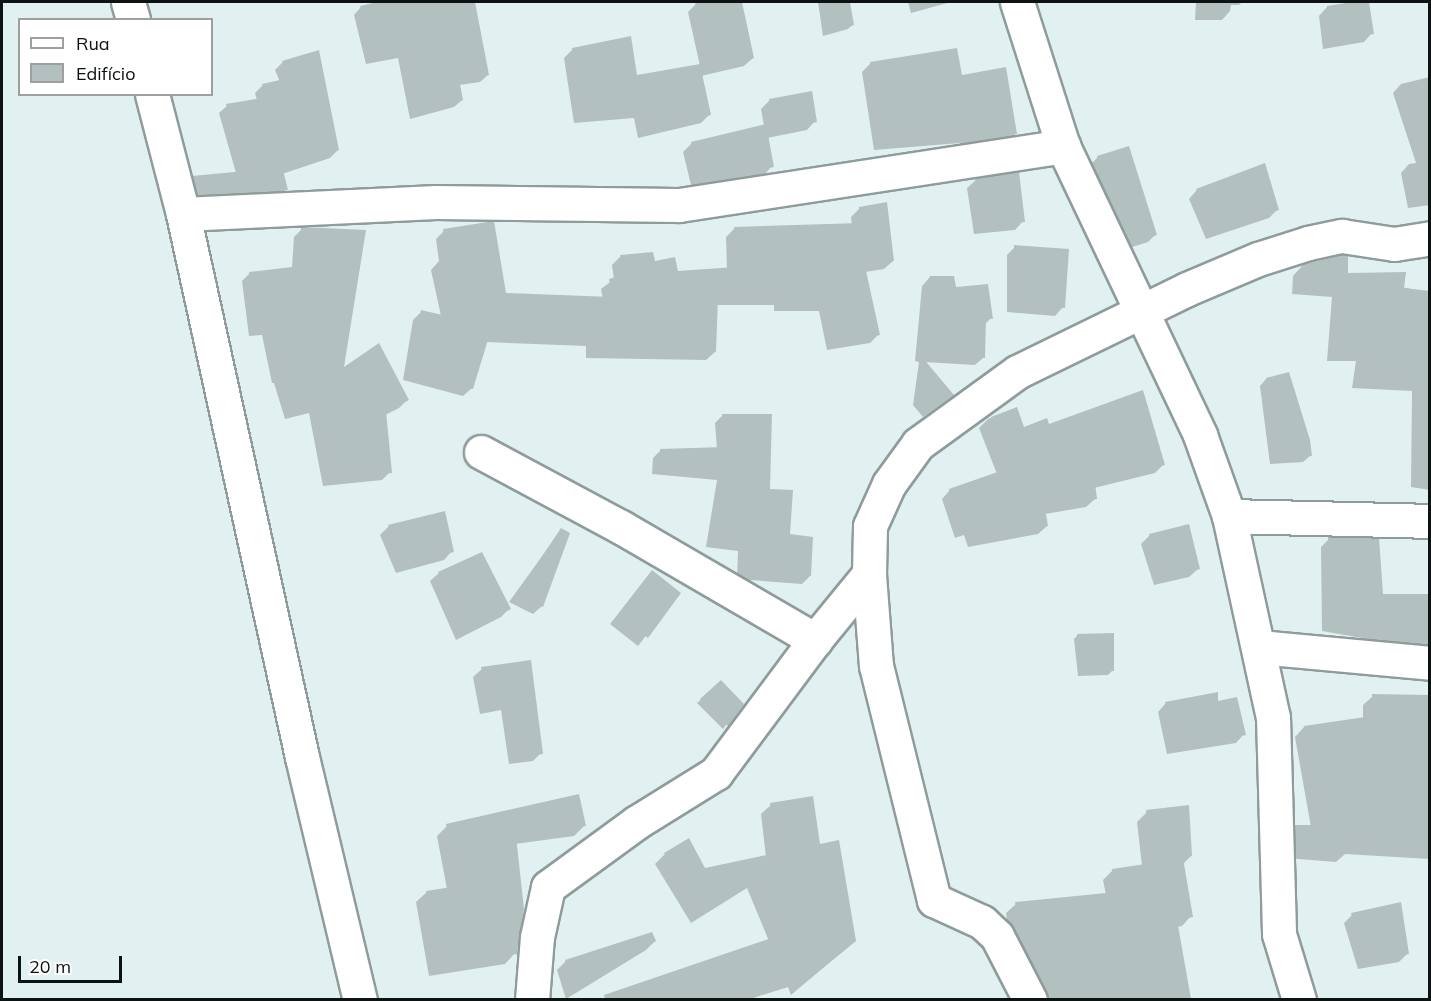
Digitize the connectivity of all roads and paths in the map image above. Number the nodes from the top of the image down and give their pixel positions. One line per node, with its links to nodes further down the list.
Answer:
1 (128, 2): 3 (street)
2 (1017, 2): 5 (street)
3 (132, 18)
4 (153, 96): 6 (street)
5 (1063, 146): 6 (street); 8 (street)
6 (183, 214): 16 (street)
7 (1430, 238): 8 (street)
8 (1140, 313): 10 (street); 12 (street)
9 (481, 452): 13 (street)
10 (1229, 516): 11 (street); 14 (street)
11 (1430, 520)
12 (868, 574): 13 (street); 18 (street)
13 (815, 640): 17 (street)
14 (1259, 647): 15 (street); 19 (street)
15 (1430, 663)
16 (360, 999)
17 (532, 999)
18 (1030, 999)
19 (1297, 999)

